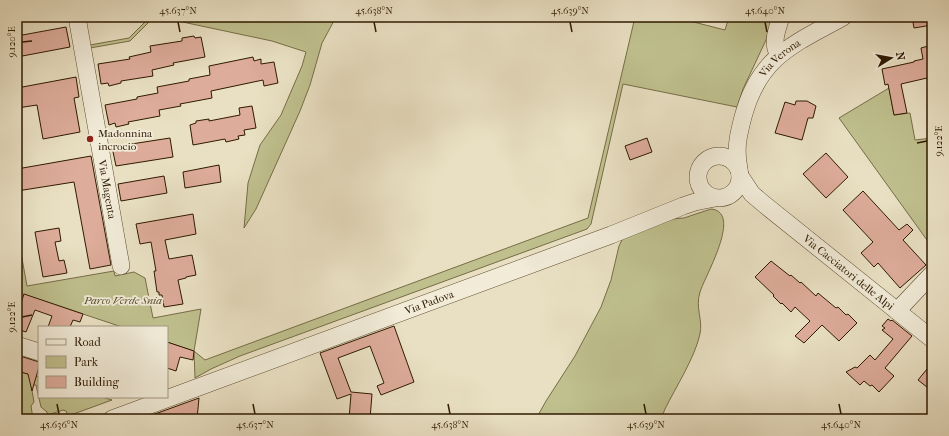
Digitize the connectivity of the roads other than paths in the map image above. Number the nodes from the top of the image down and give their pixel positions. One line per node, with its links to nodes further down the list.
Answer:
1 (77, 17): 12 (street, Via Magenta)
2 (781, 17): 4 (street)
3 (843, 17): 4 (street, Via Verona)
4 (779, 55): 5 (street, Via Verona)
5 (742, 121): 6 (street, Via Verona); 7 (street, Via Verona)
6 (713, 156): 7 (street, Via Cacciatori delle Alpi); 8 (street)
7 (740, 172): 9 (street); 10 (street, Via Cacciatori delle Alpi)
8 (698, 173): 9 (street); 11 (street, Via Padova)
9 (721, 197): 10 (street, Via Cacciatori delle Alpi); 11 (street, Via Padova)
10 (765, 205): 14 (street, Via Cacciatori delle Alpi)
11 (669, 211): 18 (street, Via Padova)
12 (121, 266)
13 (932, 274): 14 (street)
14 (897, 311): 15 (street, Via Cacciatori delle Alpi)
15 (932, 339)
16 (17, 345): 17 (street)
17 (38, 352)
18 (168, 396)
19 (163, 398): 20 (street, Via Padova)
20 (112, 419)

